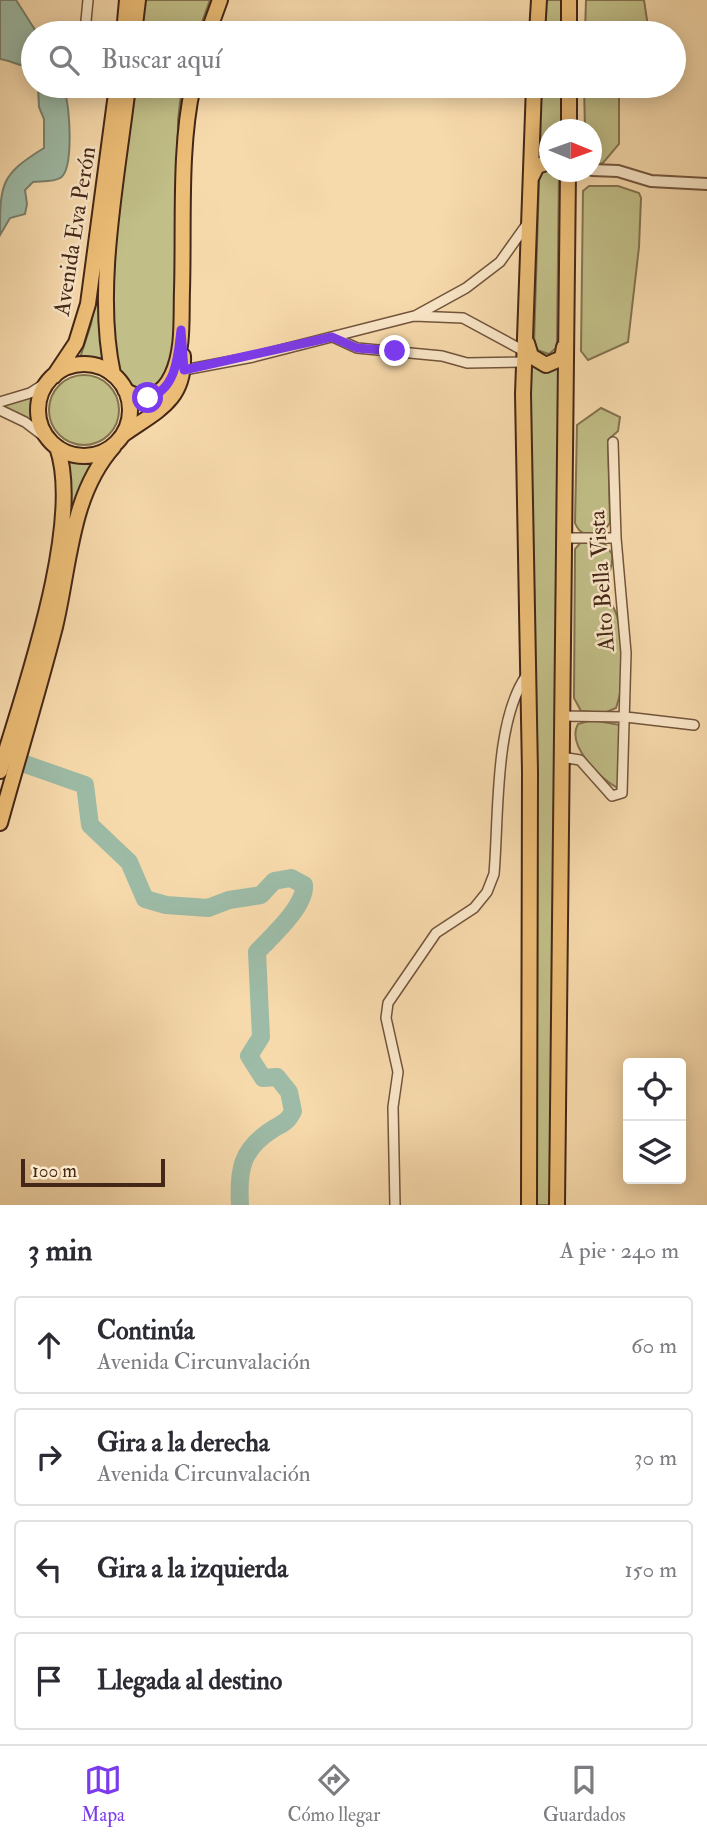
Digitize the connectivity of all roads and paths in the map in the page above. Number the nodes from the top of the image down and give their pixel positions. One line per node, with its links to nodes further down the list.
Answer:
1 (88, 0): 7 (street)
2 (127, 0): 8 (main road)
3 (138, 0): 9 (main road)
4 (220, 0): 10 (main road)
5 (537, 0): 11 (main road)
6 (570, 0): 12 (main road)
7 (86, 21)
8 (125, 21)
9 (135, 21)
10 (212, 21)
11 (536, 21)
12 (569, 21)
13 (115, 98): 33 (main road, Avenida Eva Perón)
14 (127, 98): 32 (main road, Avenida Eva Perón)
15 (191, 98): 27 (main road)
16 (533, 98): 21 (main road)
17 (569, 98): 18 (main road)
18 (569, 119)
19 (539, 165): 21 (main road)
20 (602, 170): 23 (street)
21 (529, 181): 24 (main road)
22 (568, 182): 28 (main road)
23 (707, 184)
24 (528, 224): 25 (street); 26 (main road)
25 (414, 316): 29 (street); 30 (street)
26 (525, 321): 28 (main road); 30 (main road)
27 (181, 330): 31 (main road); 34 (main road)
28 (567, 332): 40 (main road)
29 (332, 337): 30 (street); 31 (street)
30 (524, 356): 42 (main road)
31 (184, 370): 37 (main road)
32 (113, 374): 33 (main road); 34 (main road)
33 (51, 378): 35 (street); 39 (main road)
34 (125, 390): 37 (main road)
35 (0, 402)
36 (0, 410): 39 (street)
37 (118, 440): 39 (main road); 45 (main road)
38 (613, 442): 41 (street, Alto Bella Vista)
39 (53, 444): 45 (main road)
40 (565, 538): 41 (street); 43 (main road)
41 (616, 538): 44 (street, Alto Bella Vista)
42 (527, 675): 50 (street); 51 (main road)
43 (561, 716): 44 (street); 47 (main road)
44 (626, 717): 46 (street); 47 (street, Alto Bella Vista)
45 (21, 723): 48 (main road); 49 (main road)
46 (694, 725)
47 (561, 757): 52 (main road)
48 (0, 771)
49 (0, 823)
50 (395, 1205)
51 (529, 1205)
52 (557, 1205)

